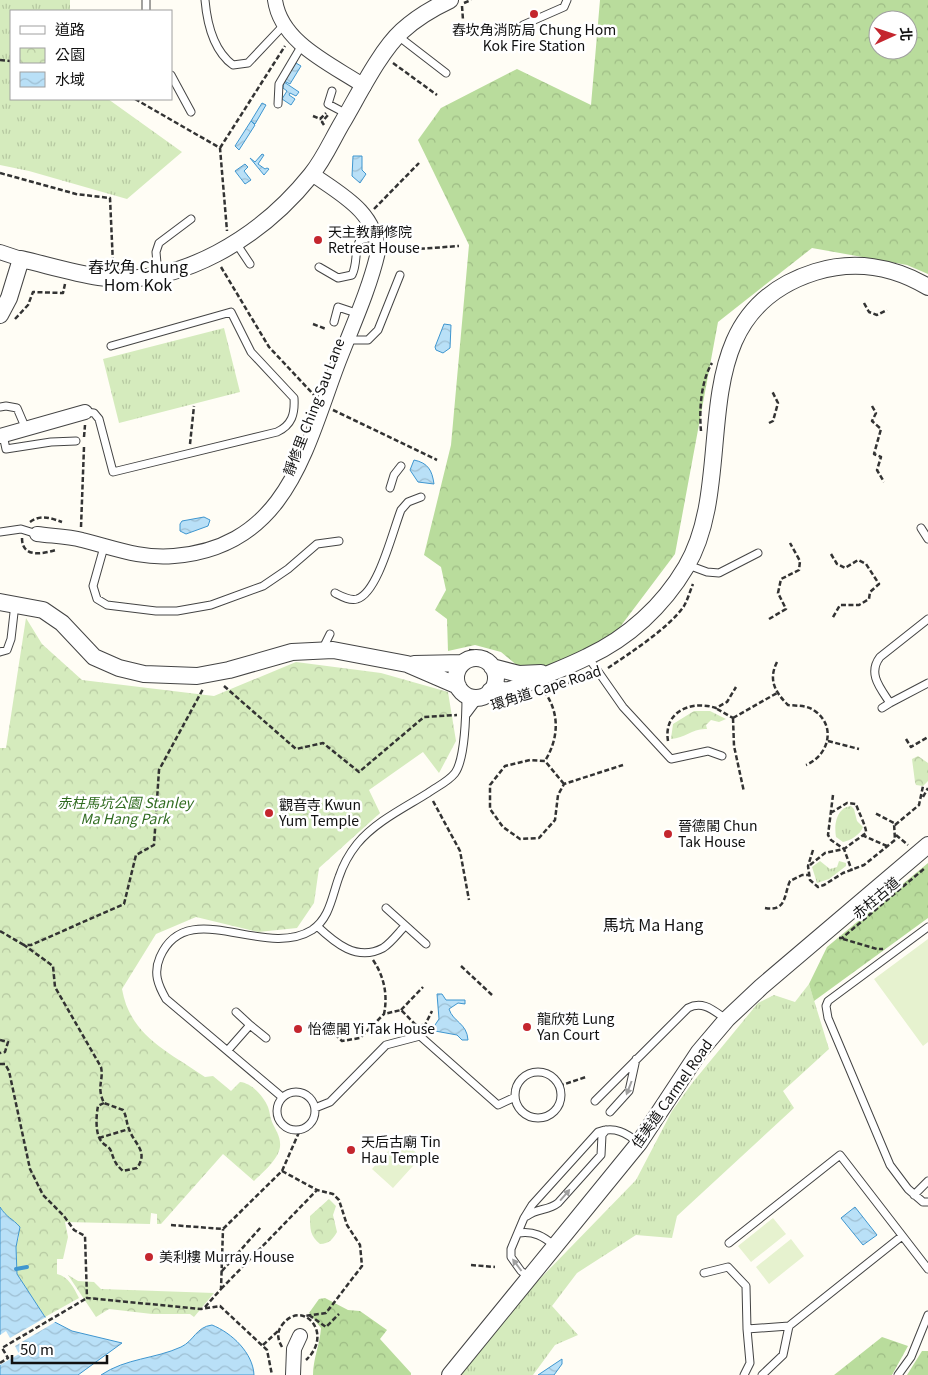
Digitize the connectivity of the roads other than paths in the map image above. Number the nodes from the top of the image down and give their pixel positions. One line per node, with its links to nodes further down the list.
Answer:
1 (205, 0): 6 (lane)
2 (275, 0): 6 (street)
3 (567, 0): 5 (lane)
4 (456, 2): 7 (street)
5 (523, 25)
6 (283, 26): 8 (street)
7 (398, 36): 9 (lane); 11 (street)
8 (295, 44): 11 (street); 13 (lane)
9 (446, 73)
10 (172, 78): 14 (lane)
11 (364, 86): 15 (street)
12 (332, 91): 15 (lane)
13 (278, 104)
14 (191, 112)
15 (347, 115): 16 (street)
16 (312, 174): 18 (street, 靜修里 Ching Sau Lane); 19 (street)
17 (192, 219): 25 (lane)
18 (376, 236): 23 (lane); 27 (street, 靜修里 Ching Sau Lane)
19 (232, 240): 22 (lane); 25 (street)
20 (0, 252): 21 (street)
21 (21, 259): 25 (street); 28 (street)
22 (250, 264)
23 (320, 267)
24 (400, 275): 30 (lane)
25 (158, 276)
26 (928, 287): 47 (street, 環角道 Cape Road)
27 (356, 313): 29 (lane); 30 (street, 靜修里 Ching Sau Lane)
28 (0, 315)
29 (334, 322)
30 (346, 340): 45 (street, 靜修里 Ching Sau Lane)
31 (111, 346): 33 (lane)
32 (0, 407): 34 (lane)
33 (85, 412): 34 (street)
34 (26, 429): 35 (street)
35 (2, 436): 36 (lane)
36 (76, 441)
37 (401, 466): 38 (lane)
38 (390, 488)
39 (421, 497): 48 (lane)
40 (921, 528): 43 (lane)
41 (0, 532): 42 (lane)
42 (31, 532): 45 (street, 靜修里 Ching Sau Lane)
43 (928, 539)
44 (339, 540): 45 (lane)
45 (104, 547)
46 (758, 553): 47 (lane)
47 (694, 567): 55 (street, 環角道 Cape Road)
48 (335, 593)
49 (8, 602): 52 (street, 環角道 Cape Road); 53 (lane)
50 (928, 619): 61 (lane)
51 (330, 634): 52 (lane)
52 (322, 650): 57 (street, 環角道 Cape Road)
53 (0, 652)
54 (464, 657): 56 (street, 環角道 Cape Road); 57 (street, 環角道 Cape Road); 60 (street)
55 (588, 657): 58 (street, 環角道 Cape Road); 64 (lane)
56 (493, 662): 58 (street, 環角道 Cape Road); 60 (street, 環角道 Cape Road)
57 (407, 664): 60 (street, 環角道 Cape Road)
58 (548, 672): 60 (street, 環角道 Cape Road)
59 (928, 683): 61 (lane)
60 (473, 693): 63 (lane); 63 (lane)
61 (890, 703): 62 (lane)
62 (882, 708)
63 (466, 714): 67 (lane)
64 (722, 756)
65 (920, 847): 72 (street, 佳美道 Carmel Road)
66 (386, 908): 68 (lane)
67 (317, 926): 68 (lane); 75 (lane)
68 (406, 926): 70 (lane)
69 (928, 927): 85 (lane)
70 (426, 944)
71 (236, 1012): 73 (lane)
72 (721, 1016): 76 (lane); 83 (street, 佳美道 Carmel Road)
73 (250, 1025): 74 (lane); 75 (lane)
74 (266, 1038)
75 (228, 1050): 77 (lane)
76 (636, 1058): 79 (lane); 81 (lane, one-way to 81)
77 (282, 1097): 80 (lane); 80 (lane)
78 (515, 1097): 78 (lane); 80 (lane)
79 (595, 1101)
80 (315, 1108)
81 (610, 1112)
82 (606, 1129): 83 (lane); 87 (lane); 87 (lane, one-way to 82)
83 (640, 1143): 91 (street, 佳美道 Carmel Road)
84 (928, 1181): 85 (lane)
85 (914, 1195): 86 (lane)
86 (928, 1202)
87 (524, 1218): 88 (lane)
88 (519, 1233): 91 (lane); 94 (lane, one-way to 88)
89 (902, 1236): 90 (lane); 92 (lane); 96 (lane)
90 (729, 1243)
91 (556, 1246): 94 (street, 佳美道 Carmel Road)
92 (928, 1269)
93 (704, 1273): 97 (lane)
94 (530, 1278): 100 (street, 佳美道 Carmel Road)
95 (928, 1314): 103 (lane)
96 (790, 1326): 97 (lane); 102 (lane)
97 (746, 1329): 101 (lane)
98 (300, 1336): 99 (street)
99 (293, 1375)
100 (450, 1375)
101 (744, 1375)
102 (762, 1375)
103 (898, 1375)

